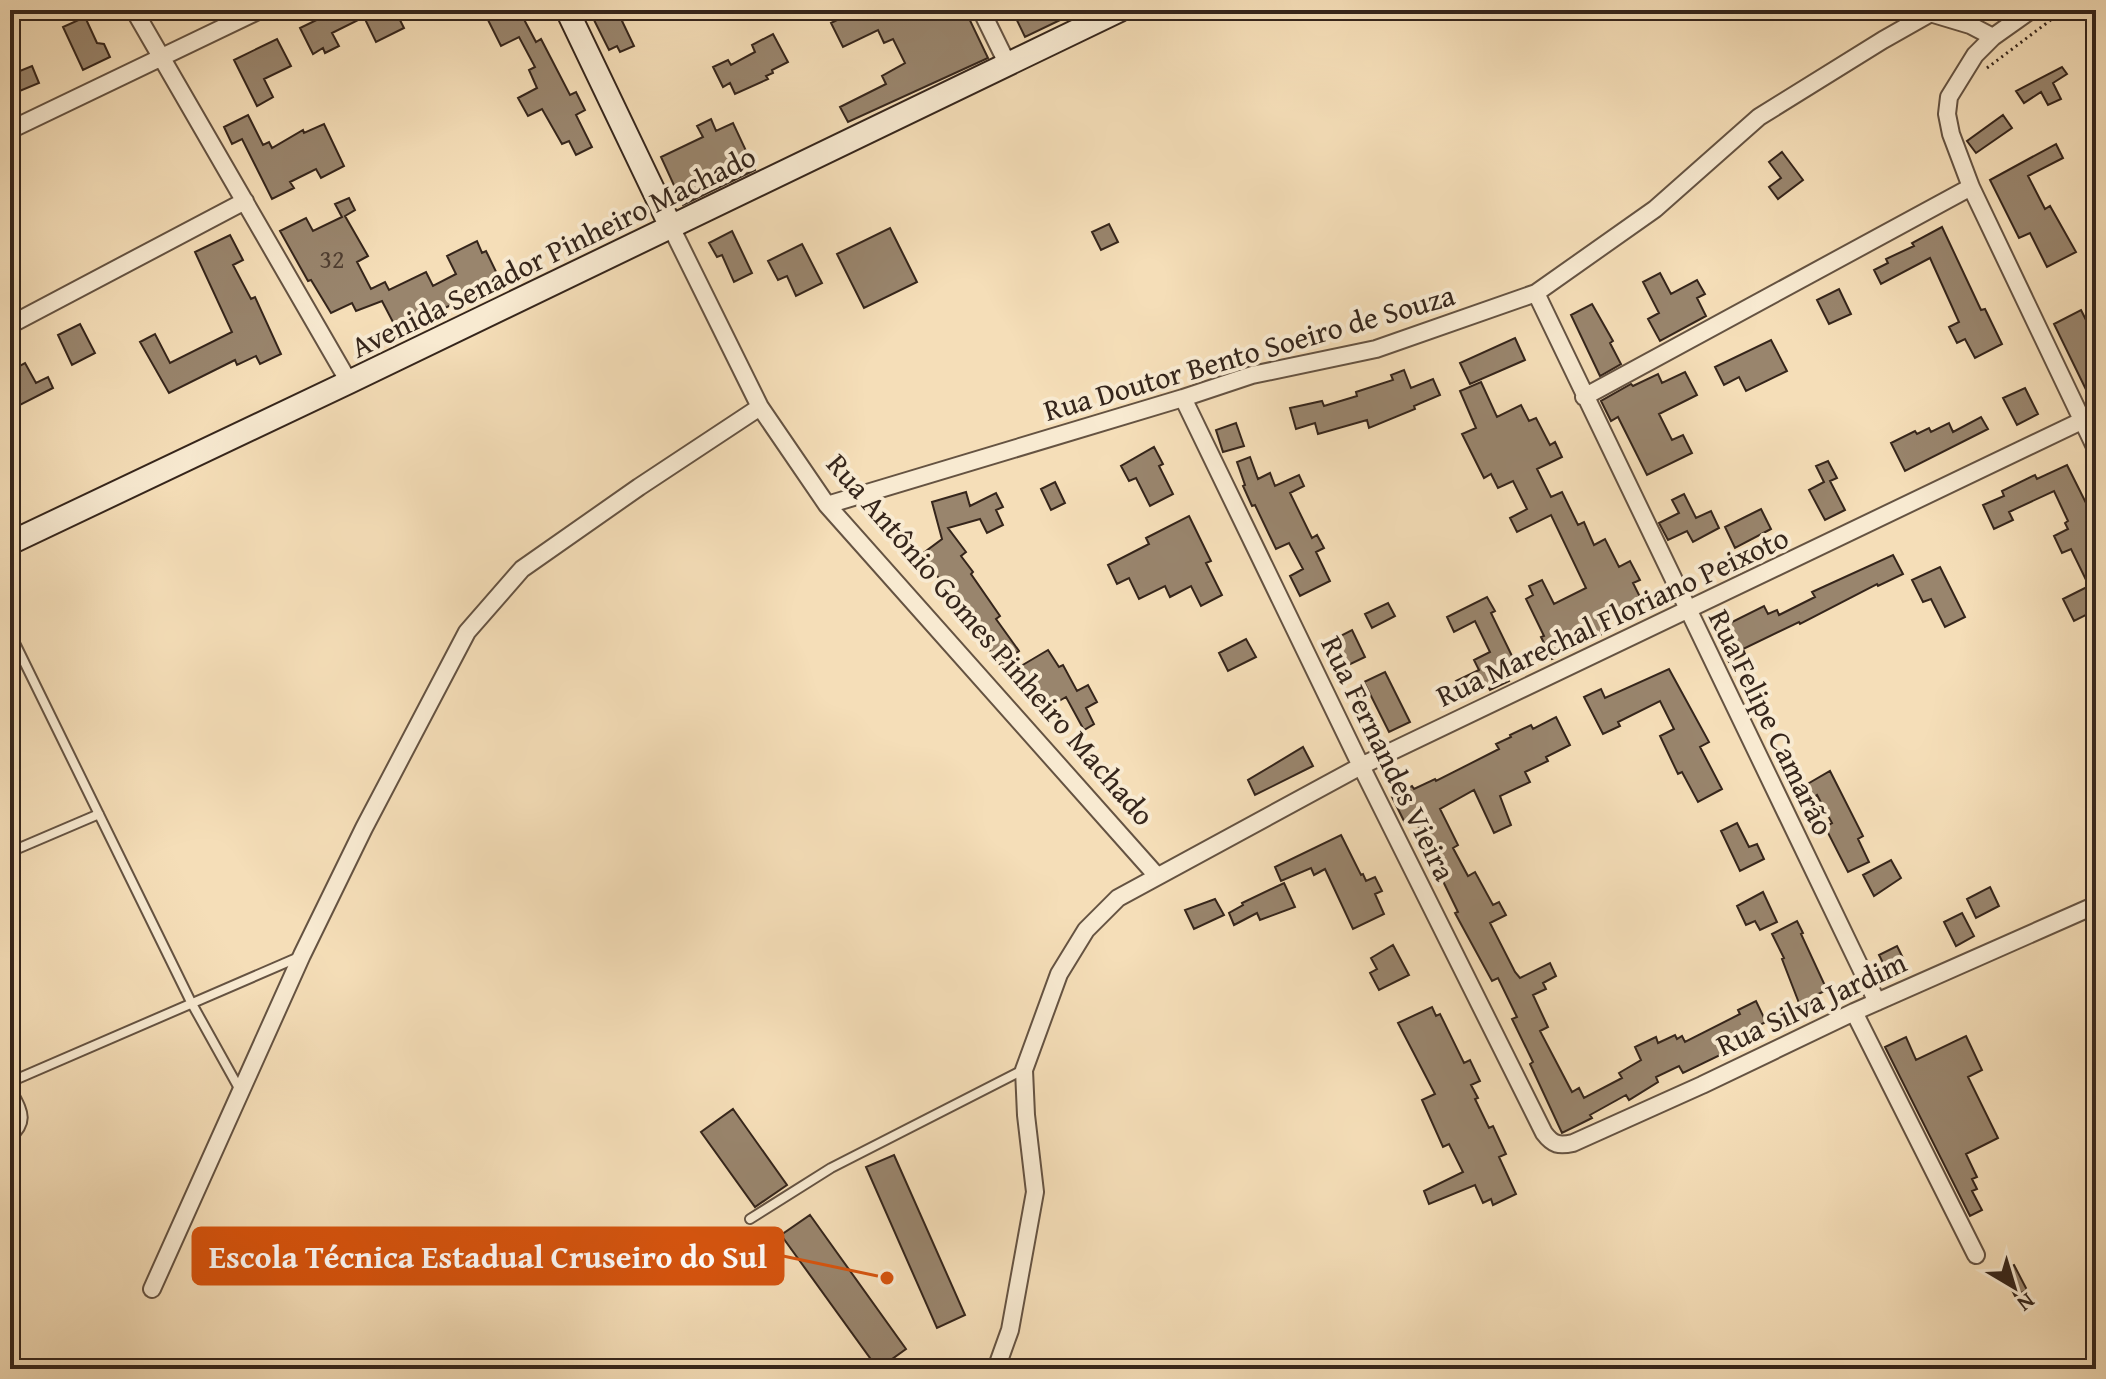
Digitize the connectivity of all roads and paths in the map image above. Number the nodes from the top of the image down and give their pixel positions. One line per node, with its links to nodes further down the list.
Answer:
1 (134, 10): 10 (street)
2 (260, 10): 10 (street)
3 (567, 10): 16 (main road, Rua Antônio Gomes Pinheiro Machado)
4 (981, 10): 11 (street)
5 (1120, 10): 11 (main road, Avenida Senador Pinheiro Machado)
6 (2031, 10): 9 (street)
7 (2064, 10): 12 (path)
8 (1933, 12): 9 (street); 17 (street, Rua Doutor Bento Soeiro de Souza)
9 (1993, 37): 14 (street)
10 (162, 58): 13 (street); 15 (street)
11 (1008, 65): 16 (main road, Avenida Senador Pinheiro Machado)
12 (1976, 77)
13 (10, 130)
14 (1971, 187): 20 (street); 23 (street)
15 (245, 201): 18 (street); 19 (street)
16 (671, 227): 19 (main road, Avenida Senador Pinheiro Machado); 22 (street, Rua Antônio Gomes Pinheiro Machado)
17 (1536, 293): 20 (street, Rua Felipe Camarão); 21 (street, Rua Doutor Bento Soeiro de Souza)
18 (10, 325)
19 (349, 382): 26 (main road, Avenida Senador Pinheiro Machado)
20 (1584, 397): 27 (street, Rua Felipe Camarão)
21 (1183, 398): 25 (street, Rua Doutor Bento Soeiro de Souza); 29 (street, Rua Fernandes Vieira)
22 (760, 407): 25 (street, Rua Antônio Gomes Pinheiro Machado); 34 (street)
23 (2089, 418): 24 (street); 27 (street, Rua Marechal Floriano Peixoto)
24 (2096, 449)
25 (827, 505): 32 (street, Rua Antônio Gomes Pinheiro Machado)
26 (10, 543)
27 (1687, 612): 29 (street, Rua Marechal Floriano Peixoto); 36 (street, Rua Felipe Camarão)
28 (10, 633): 30 (lane)
29 (1361, 766): 32 (street, Rua Marechal Floriano Peixoto); 42 (street, Rua Fernandes Vieira)
30 (99, 814): 31 (lane); 35 (lane)
31 (10, 852)
32 (1157, 876): 38 (street, Rua Marechal Floriano Peixoto)
33 (2096, 905): 36 (street, Rua Silva Jardim)
34 (302, 955): 35 (lane); 40 (street)
35 (191, 1002): 39 (lane); 40 (lane)
36 (1877, 1002): 37 (street, Rua Silva Jardim)
37 (1854, 1012): 42 (street, Rua Silva Jardim); 44 (street)
38 (1024, 1070): 43 (lane); 46 (street)
39 (10, 1084): 41 (lane)
40 (242, 1093): 45 (street)
41 (10, 1139)
42 (1550, 1141)
43 (750, 1219)
44 (1976, 1255)
45 (152, 1289)
46 (996, 1369)

